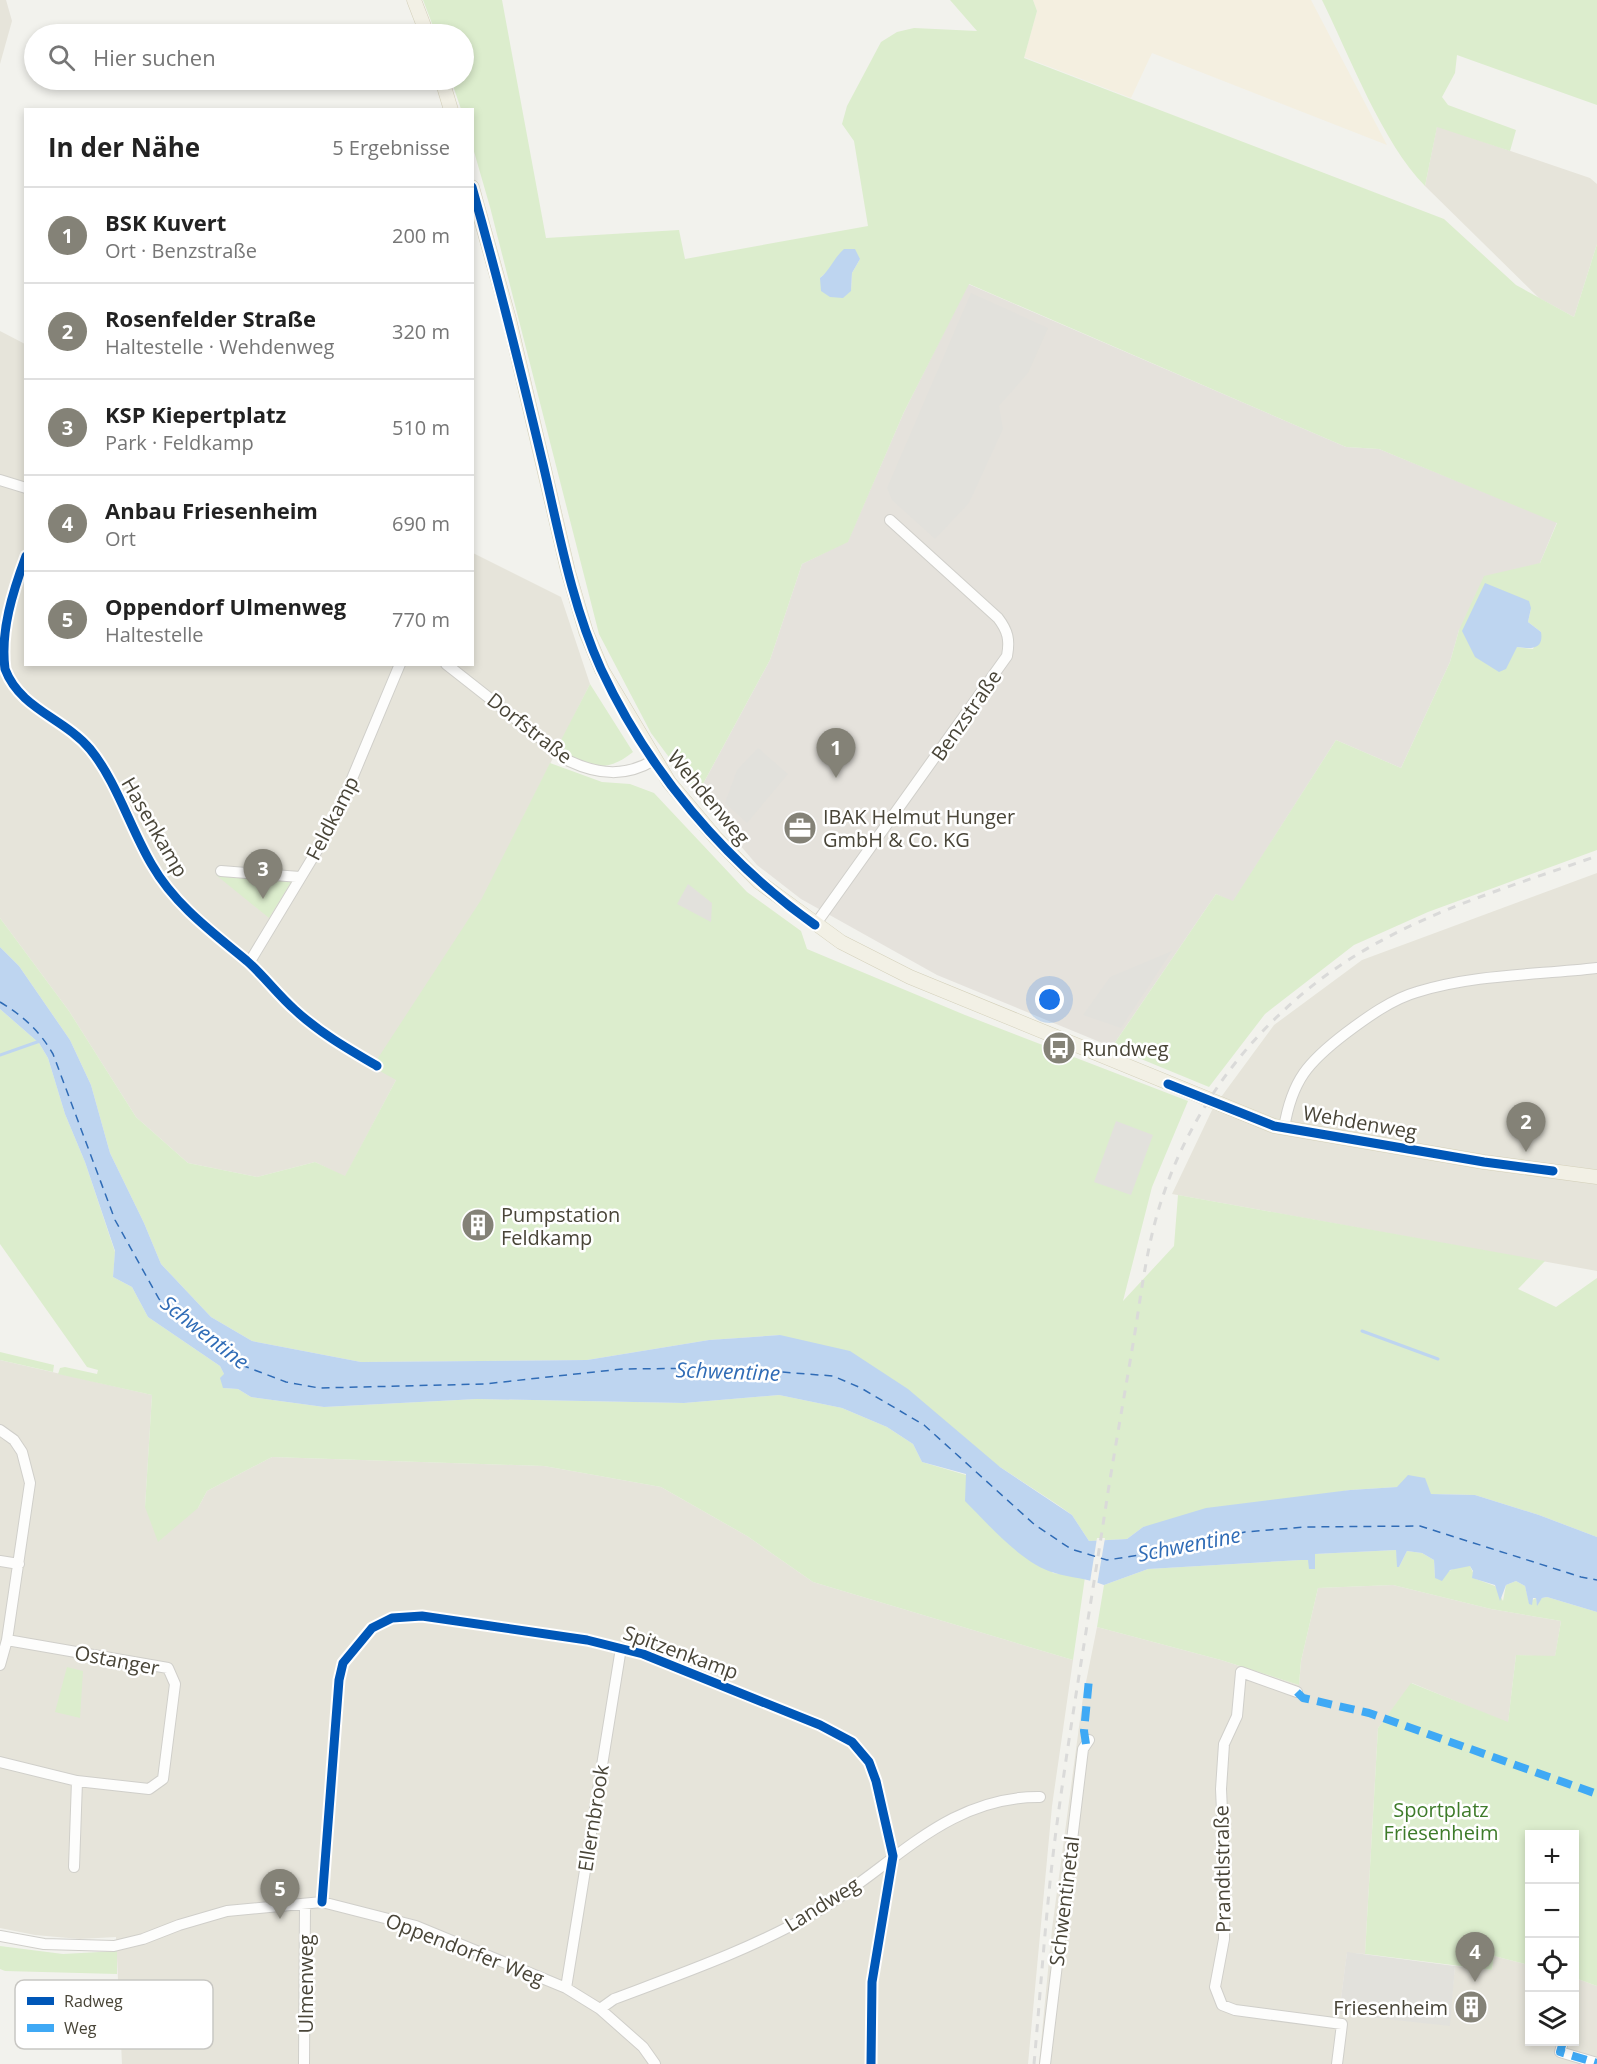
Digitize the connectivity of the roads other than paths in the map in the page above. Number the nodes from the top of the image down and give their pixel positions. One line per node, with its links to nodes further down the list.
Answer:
1 (414, 0): 2 (main road)
2 (423, 24)
3 (445, 90): 4 (main road)
4 (450, 108)
5 (474, 194): 12 (main road, Wehdenweg)
6 (0, 480): 7 (street)
7 (24, 487)
8 (890, 520): 15 (street, Benzstraße)
9 (24, 561): 16 (street, Hasenkamp)
10 (399, 666): 14 (street, Feldkamp)
11 (449, 666): 12 (street, Dorfstraße)
12 (654, 760): 15 (main road, Wehdenweg)
13 (221, 871): 14 (street)
14 (300, 877): 16 (street, Feldkamp)
15 (815, 925): 19 (main road, Wehdenweg)
16 (249, 963): 18 (street, Hasenkamp)
17 (1597, 968): 19 (street)
18 (377, 1066)
19 (1284, 1128): 20 (main road, Wehdenweg)
20 (1597, 1177)
21 (0, 1430): 23 (street)
22 (0, 1561): 23 (street)
23 (19, 1564): 24 (street)
24 (7, 1640): 26 (street); 30 (street, Ostanger)
25 (621, 1648): 32 (street, Spitzenkamp); 34 (street, Spitzenkamp); 37 (street, Ellernbrook)
26 (0, 1665)
27 (1297, 1692): 45 (street, Prandtlstraße)
28 (1089, 1740): 44 (street, Schwentinetal)
29 (0, 1762): 30 (street, Ostanger)
30 (76, 1781): 33 (street)
31 (1040, 1797): 32 (street, Landweg)
32 (893, 1856): 38 (street, Landweg); 43 (street, Spitzenkamp)
33 (74, 1867)
34 (322, 1902): 35 (street, Oppendorfer Weg); 37 (street, Oppendorfer Weg)
35 (305, 1904): 36 (street, Oppendorfer Weg); 41 (street, Ulmenweg)
36 (0, 1936)
37 (566, 1988): 38 (street, Oppendorfer Weg)
38 (600, 2009): 42 (street, Oppendorfer Weg)
39 (1562, 2046): 40 (street)
40 (1597, 2063)
41 (304, 2064)
42 (655, 2064)
43 (871, 2064)
44 (1045, 2064)
45 (1337, 2064)

